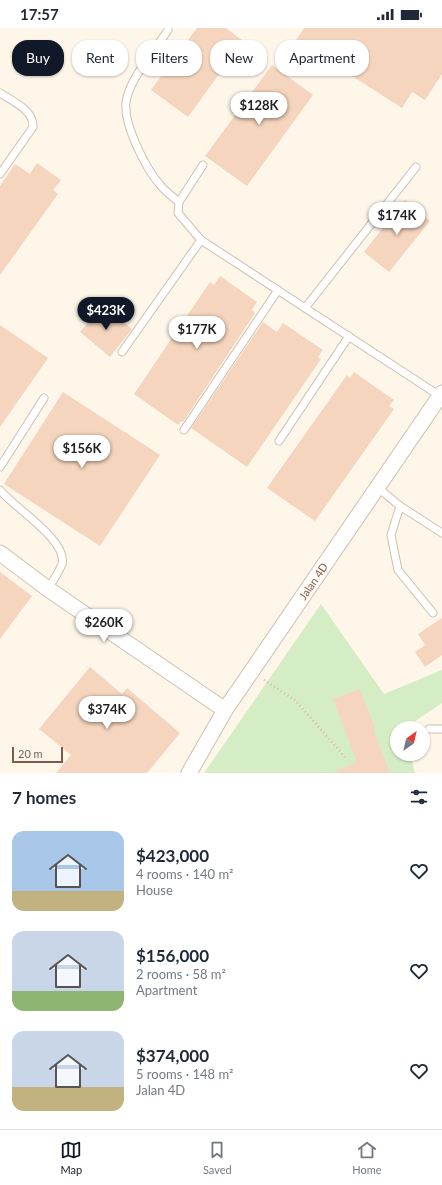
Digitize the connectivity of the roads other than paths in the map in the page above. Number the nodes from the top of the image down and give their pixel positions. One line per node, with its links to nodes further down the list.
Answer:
1 (168, 30): 6 (lane)
2 (0, 93): 5 (lane)
3 (203, 165): 6 (lane)
4 (416, 166): 9 (lane)
5 (0, 174)
6 (179, 202): 7 (lane)
7 (201, 240): 8 (lane); 11 (lane)
8 (278, 290): 9 (lane); 14 (lane)
9 (305, 308): 10 (lane)
10 (349, 336): 12 (lane); 15 (lane)
11 (122, 352)
12 (441, 394): 17 (street, Jalan 4D)
13 (44, 398): 16 (lane)
14 (184, 430)
15 (279, 441)
16 (0, 467)
17 (377, 487): 19 (lane); 24 (street, Jalan 4D)
18 (0, 490): 22 (lane)
19 (400, 506): 20 (lane); 23 (lane)
20 (442, 533)
21 (1, 555): 22 (street)
22 (48, 589): 24 (street)
23 (433, 613)
24 (224, 710): 27 (street, Jalan 4D)
25 (430, 729): 26 (lane)
26 (442, 729)
27 (189, 773)

